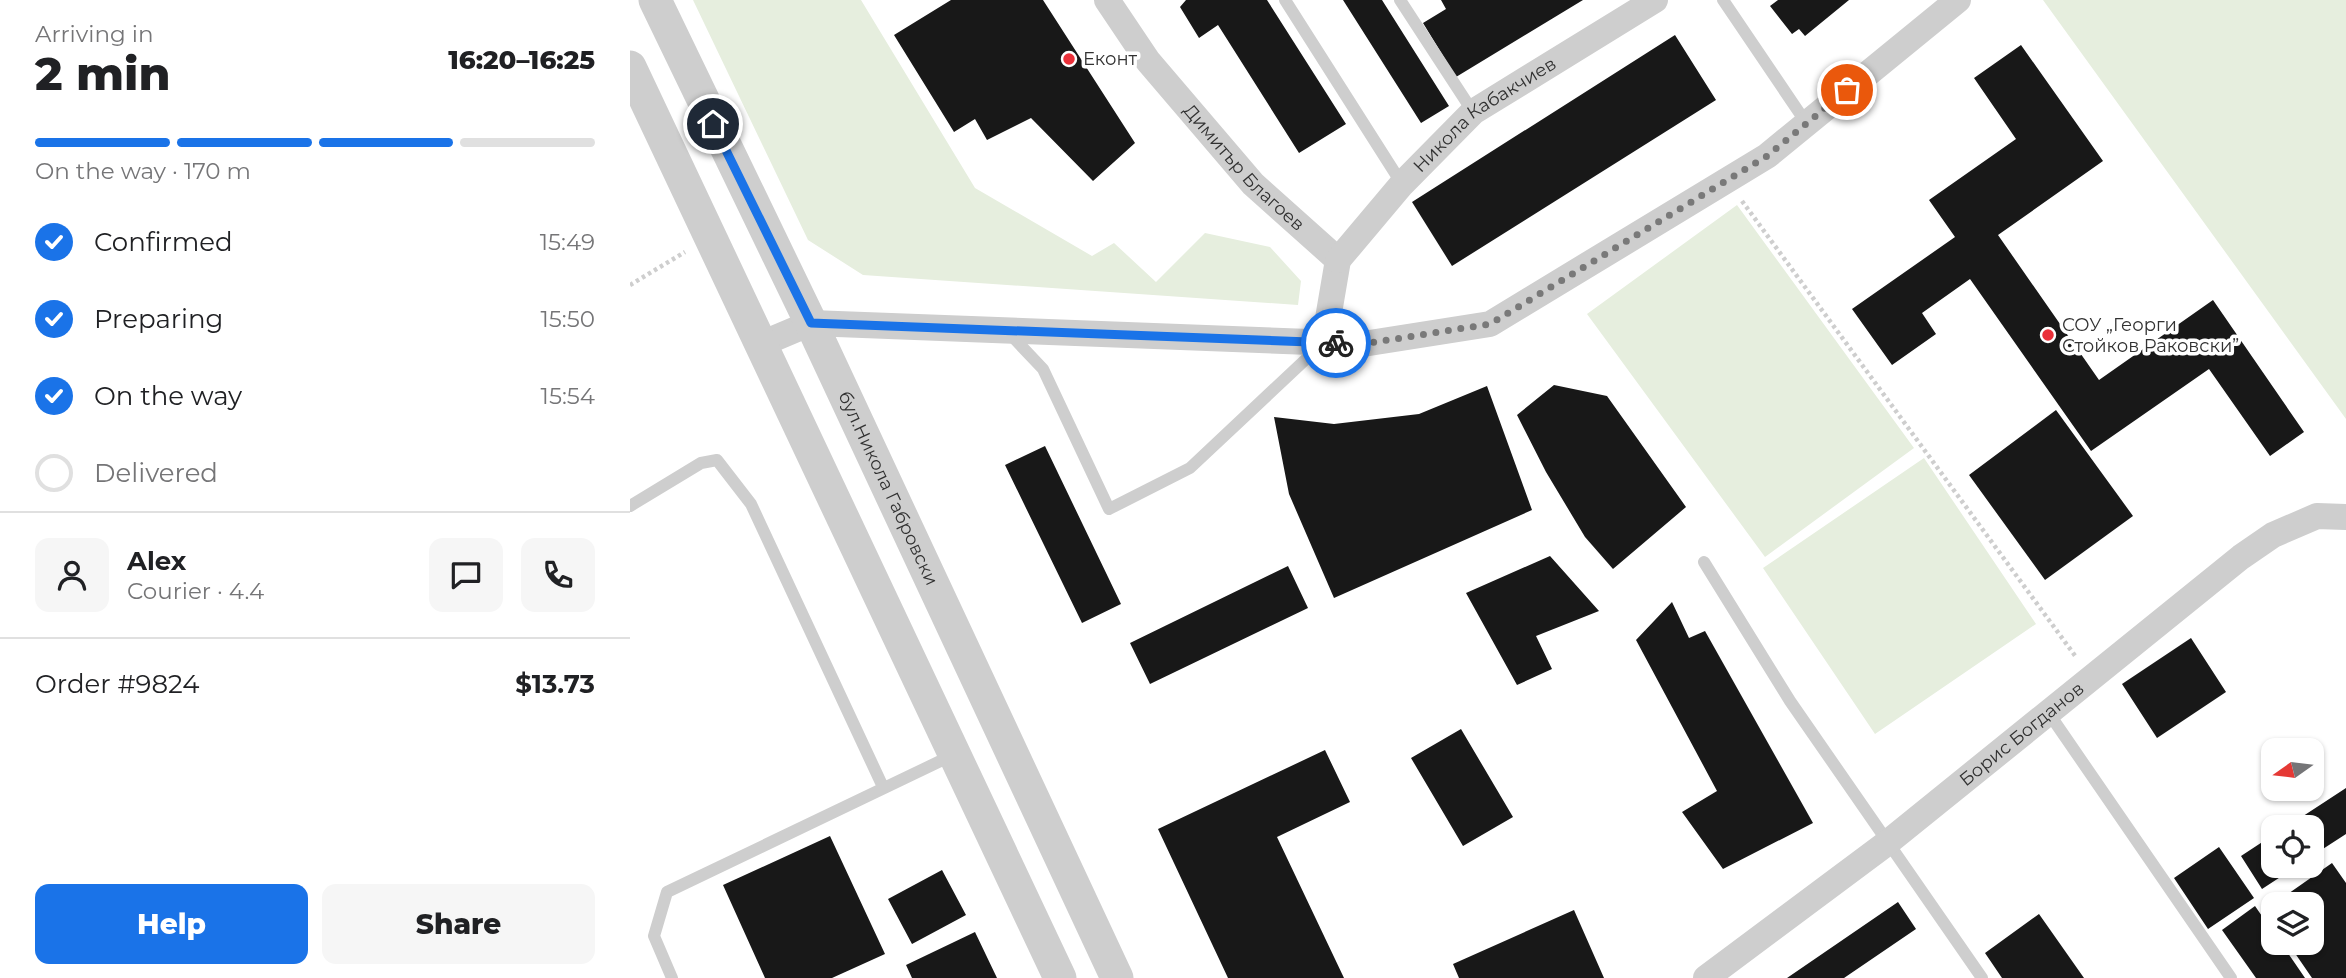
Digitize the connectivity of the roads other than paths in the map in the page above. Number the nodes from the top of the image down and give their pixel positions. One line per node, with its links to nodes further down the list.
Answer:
1 (654, 0): 13 (street, бул.Никола Габровски)
2 (1107, 0): 12 (street, Димитър Благоев)
3 (1285, 0): 11 (lane)
4 (1400, 0): 9 (lane)
5 (1655, 0): 9 (street, Никола Кабакчиев)
6 (1723, 0): 10 (lane)
7 (1958, 0): 10 (street)
8 (630, 67): 16 (street)
9 (1473, 112): 11 (street, Никола Кабакчиев)
10 (1807, 124): 15 (street)
11 (1402, 184): 12 (street, Никола Кабакчиев)
12 (1338, 260): 15 (street)
13 (811, 323): 14 (street); 16 (street); 26 (street, бул.Никола Габровски)
14 (1007, 331): 15 (street); 15 (lane)
15 (1324, 342)
16 (759, 345): 21 (street)
17 (630, 506): 22 (lane)
18 (2346, 517): 20 (street, Борис Богданов)
19 (1704, 562): 23 (lane)
20 (2048, 712): 23 (street, Борис Богданов); 29 (lane)
21 (954, 754): 22 (lane); 25 (street)
22 (883, 787): 24 (lane)
23 (1887, 843): 27 (street, Борис Богданов); 28 (lane)
24 (672, 978)
25 (1060, 978)
26 (1117, 978)
27 (1706, 978)
28 (1982, 978)
29 (2231, 978)

